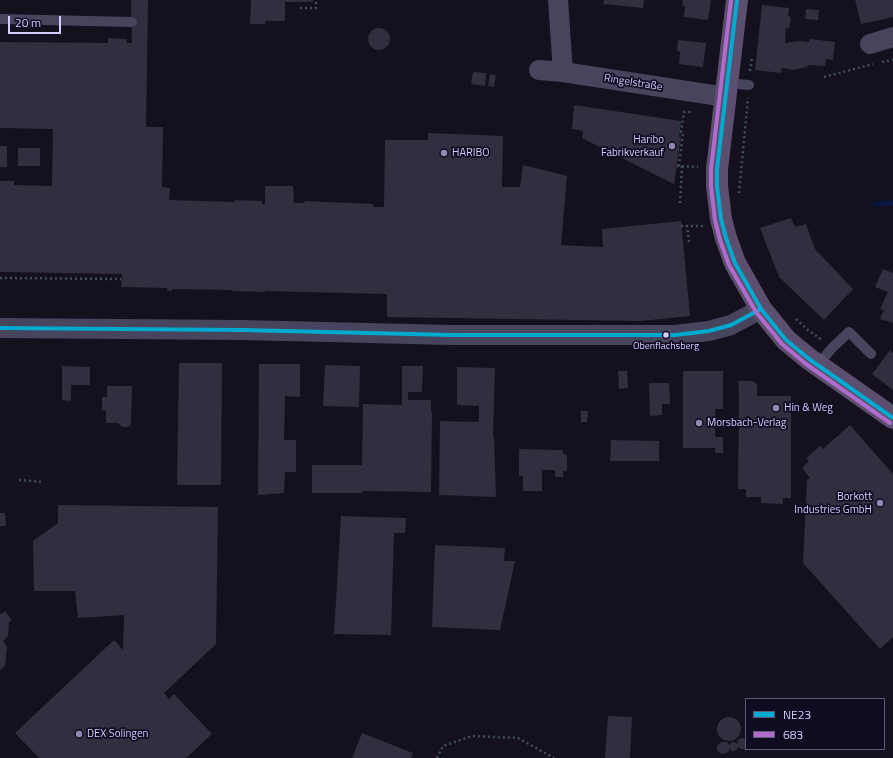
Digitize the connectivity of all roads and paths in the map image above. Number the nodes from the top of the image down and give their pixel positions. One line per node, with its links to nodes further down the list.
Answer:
1 (316, 0): 4 (path)
2 (558, 0): 11 (street)
3 (737, 0): 14 (main road)
4 (300, 8)
5 (0, 19): 6 (lane)
6 (132, 22)
7 (893, 37): 8 (street)
8 (870, 44)
9 (893, 60): 12 (path)
10 (539, 70): 11 (street, Ringelstraße)
11 (563, 72): 14 (street, Ringelstraße)
12 (824, 77)
13 (749, 85): 14 (lane); 18 (path)
14 (726, 90): 26 (main road)
15 (684, 112): 16 (path)
16 (679, 166): 17 (path); 19 (path)
17 (687, 167)
18 (739, 195)
19 (680, 203)
20 (681, 226): 21 (path)
21 (687, 226): 22 (path); 23 (path)
22 (708, 226)
23 (689, 242)
24 (0, 278): 25 (path)
25 (121, 280)
26 (761, 309): 28 (street); 31 (main road)
27 (792, 314): 29 (path)
28 (0, 328)
29 (832, 348): 30 (lane); 31 (lane)
30 (871, 354)
31 (818, 365): 32 (main road)
32 (893, 418)
33 (19, 480): 34 (path)
34 (43, 482)
35 (437, 758): 36 (path)
36 (554, 758)

